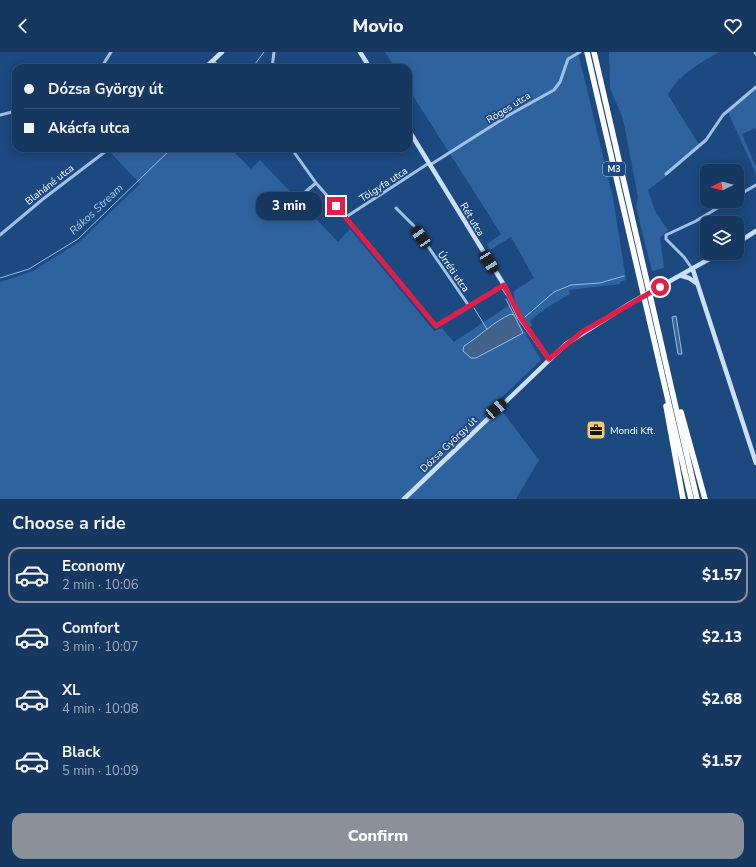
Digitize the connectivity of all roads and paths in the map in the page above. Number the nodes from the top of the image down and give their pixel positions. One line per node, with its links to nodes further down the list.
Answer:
1 (111, 52): 9 (street)
2 (222, 52): 8 (street)
3 (274, 52): 12 (street)
4 (360, 52): 13 (street)
5 (580, 52): 20 (street, Röges utca)
6 (587, 52): 40 (highway, M3)
7 (594, 52): 41 (highway, M3)
8 (213, 60): 10 (street); 11 (street)
9 (104, 64)
10 (209, 64)
11 (216, 64)
12 (272, 64)
13 (368, 64)
14 (756, 86): 21 (street)
15 (12, 111): 16 (street)
16 (0, 115)
17 (412, 135): 20 (street, Rét utca)
18 (105, 152): 30 (street, Blaháné utca)
19 (294, 152): 22 (street)
20 (430, 164): 28 (street, Tölgyfa utca); 37 (street, Rét utca)
21 (666, 174)
22 (316, 183): 25 (street); 28 (street)
23 (756, 185): 24 (street)
24 (744, 192)
25 (299, 197)
26 (396, 208): 38 (street, Úrréti utca)
27 (717, 208): 34 (street)
28 (346, 217): 38 (street)
29 (756, 231): 31 (street)
30 (0, 235)
31 (744, 239)
32 (708, 260): 33 (street, Dózsa György út)
33 (700, 265): 34 (street, Dózsa György út); 36 (street)
34 (693, 270): 35 (street, Dózsa György út); 36 (street)
35 (682, 276): 36 (street); 39 (street, Dózsa György út)
36 (696, 283): 42 (street)
37 (504, 285): 38 (street); 39 (street, Rét utca)
38 (469, 306)
39 (549, 359): 43 (street, Dózsa György út)
40 (660, 368): 44 (highway); 45 (highway, M3)
41 (668, 374): 46 (highway, M3); 47 (highway)
42 (756, 463)
43 (404, 499)
44 (683, 499)
45 (691, 499)
46 (697, 499)
47 (705, 499)

